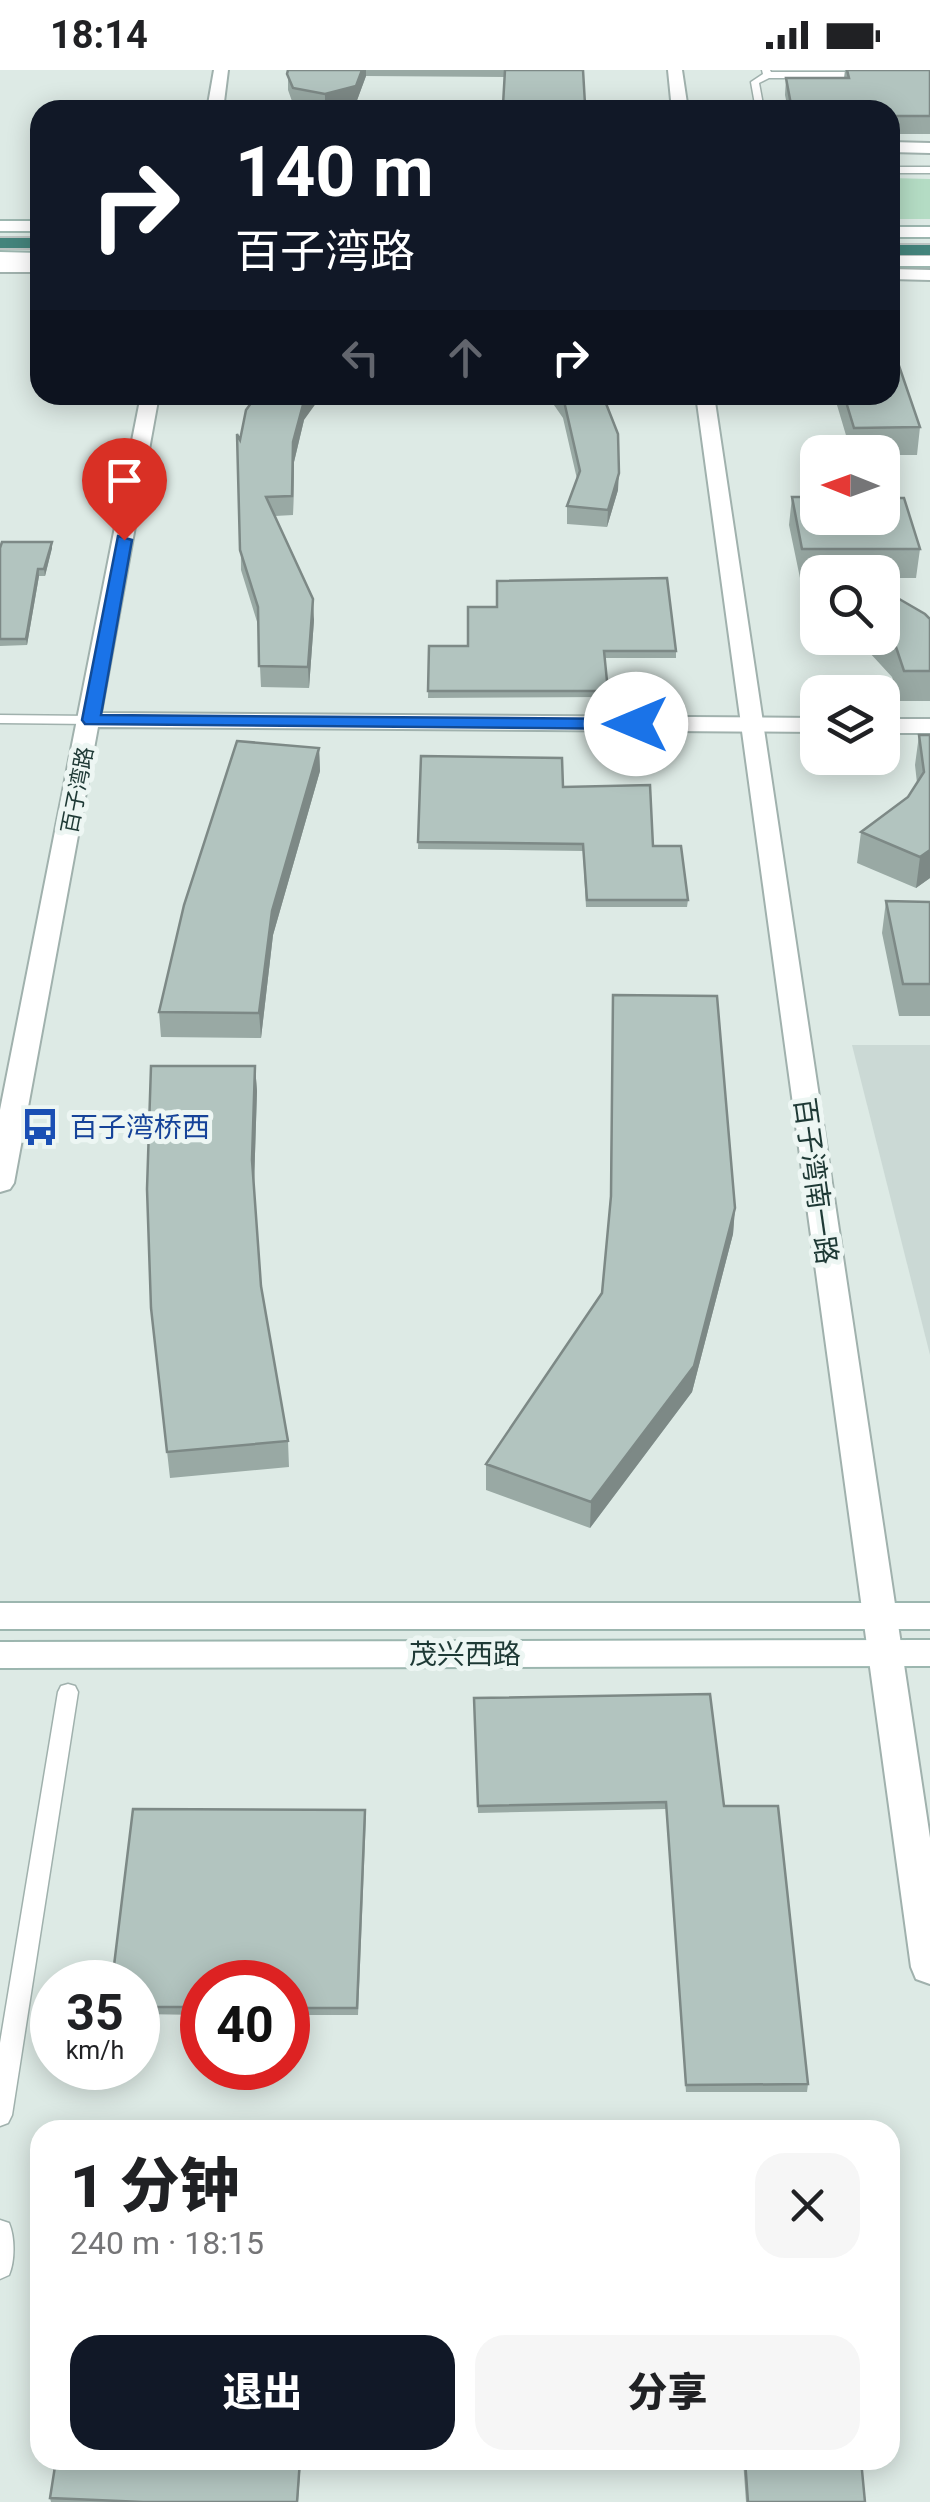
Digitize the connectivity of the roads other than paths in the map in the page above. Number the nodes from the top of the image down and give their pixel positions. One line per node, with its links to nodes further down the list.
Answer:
1 (222, 70): 5 (street)
2 (675, 70): 6 (street)
3 (766, 72): 4 (lane); 7 (lane)
4 (876, 75)
5 (217, 100)
6 (679, 100)
7 (758, 100)
8 (900, 148): 9 (street)
9 (930, 148)
10 (900, 170): 11 (lane)
11 (930, 170)
12 (0, 226): 13 (street)
13 (30, 226)
14 (900, 232): 15 (street)
15 (930, 232)
16 (0, 242): 17 (highway)
17 (30, 242)
18 (900, 247): 19 (highway)
19 (930, 248)
20 (0, 262): 21 (street)
21 (30, 262)
22 (900, 268): 23 (street)
23 (930, 268)
24 (148, 405): 27 (street, 百子湾路)
25 (706, 405): 28 (street, 百子湾南一路)
26 (0, 719): 27 (lane)
27 (91, 720): 28 (street); 32 (street, 百子湾路)
28 (752, 725): 29 (street); 34 (street, 百子湾南一路)
29 (800, 725)
30 (900, 726): 31 (street)
31 (930, 726)
32 (0, 1184)
33 (0, 1616): 34 (street, 茂兴西路)
34 (878, 1616): 35 (street, 茂兴西路); 36 (street, 百子湾南一路)
35 (930, 1616)
36 (883, 1652): 37 (street, 茂兴西路); 38 (street, 茂兴西路); 40 (street, 百子湾南一路)
37 (930, 1653)
38 (0, 1655)
39 (68, 1692): 41 (lane)
40 (930, 1967)
41 (0, 2115)
42 (0, 2230): 43 (lane)
43 (0, 2267)

